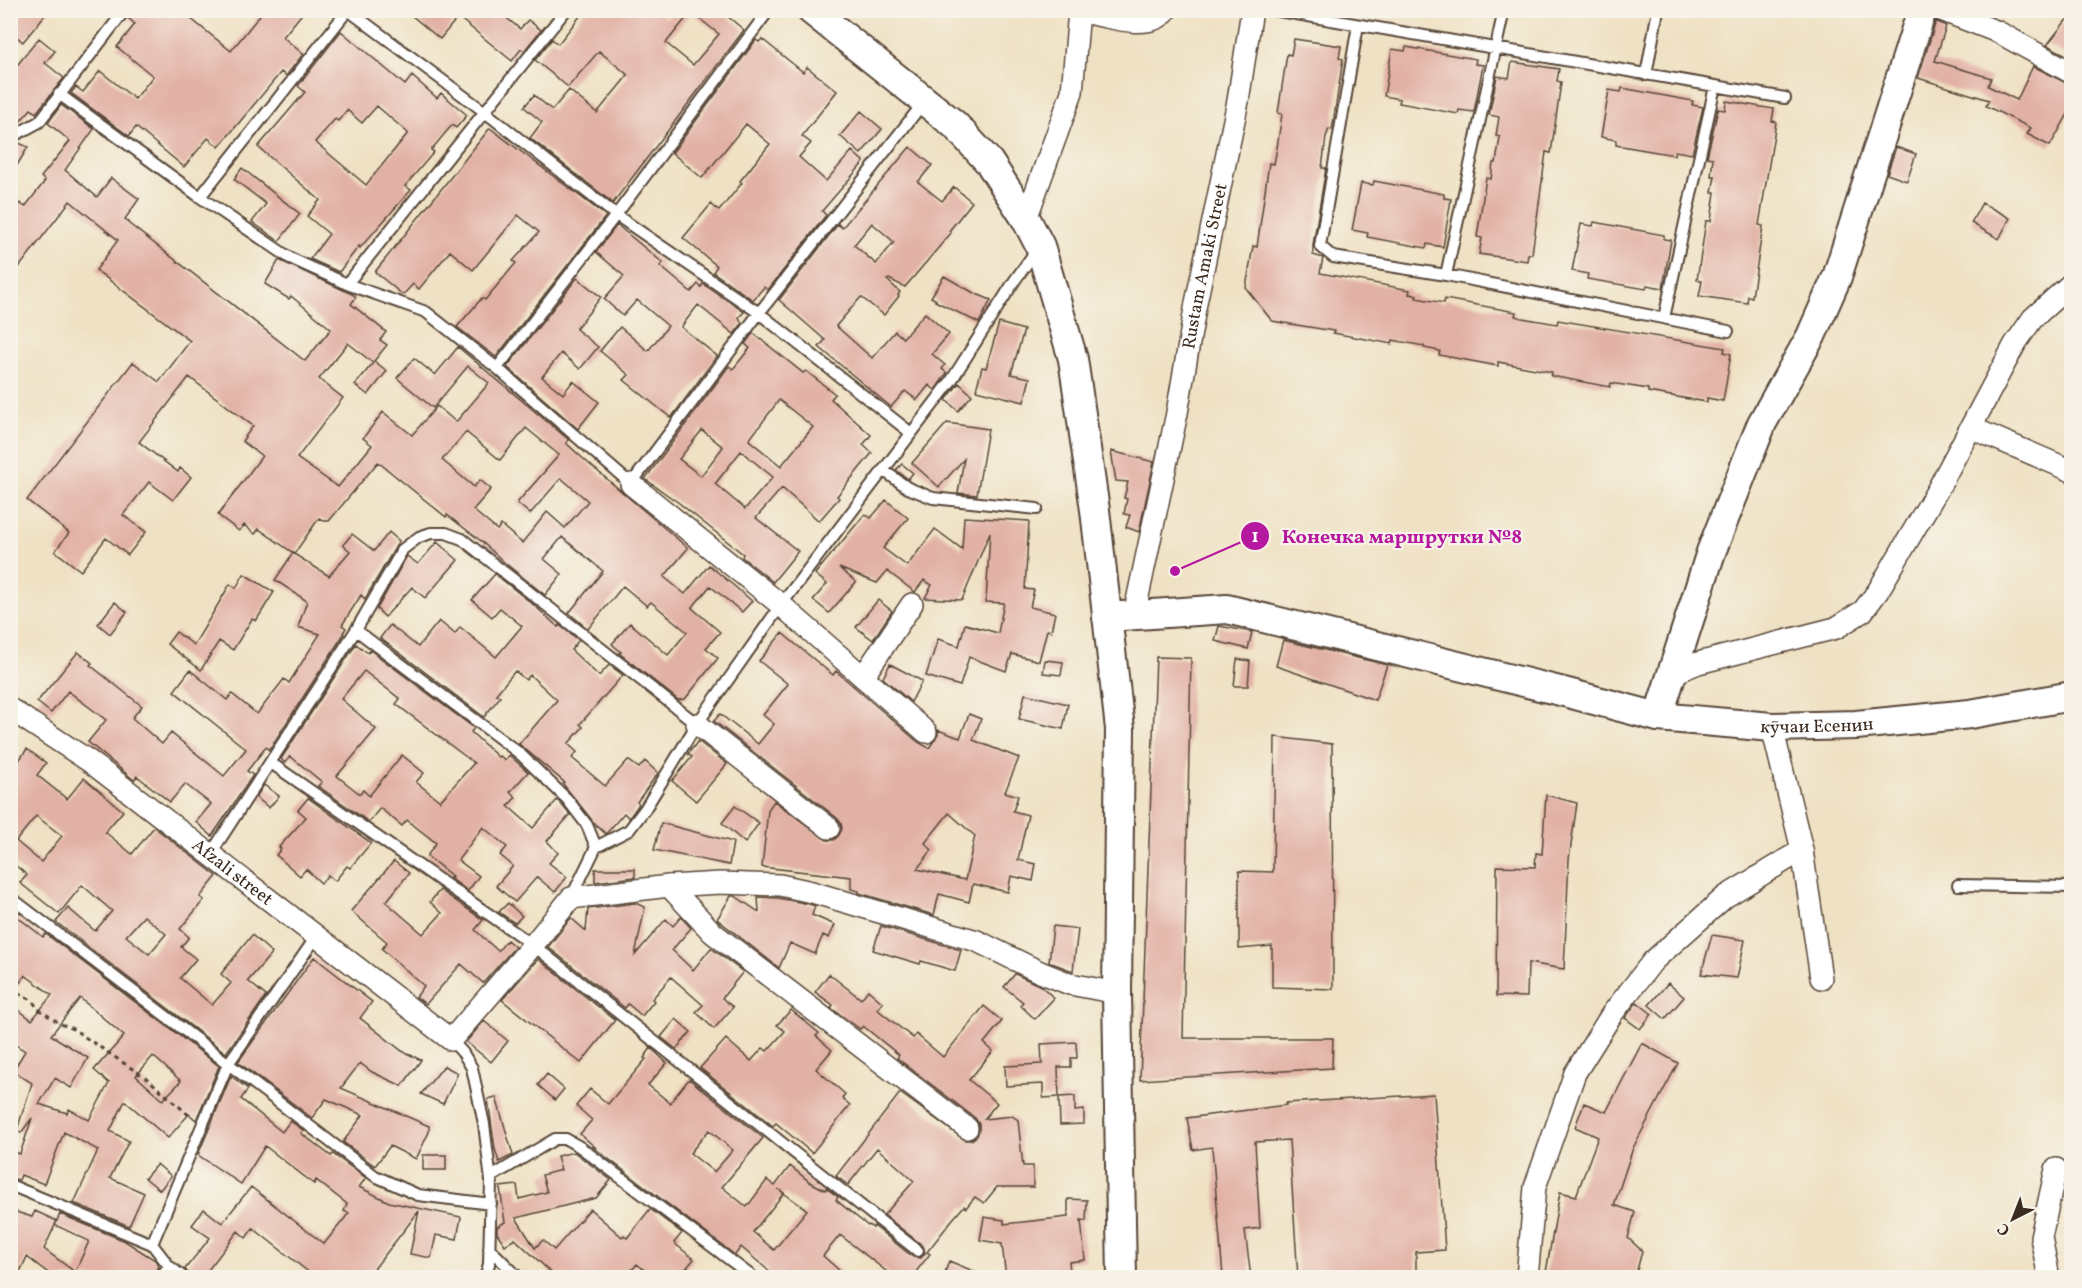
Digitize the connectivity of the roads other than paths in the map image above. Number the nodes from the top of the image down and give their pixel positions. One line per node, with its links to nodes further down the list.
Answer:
1 (125, 10): 19 (lane)
2 (566, 10): 22 (lane)
3 (769, 10): 25 (lane)
4 (811, 10): 21 (street)
5 (1166, 10): 13 (street)
6 (1252, 10): 43 (street, Rustam Amaki Street)
7 (1273, 10): 14 (lane)
8 (1504, 10): 15 (lane)
9 (1658, 10): 17 (lane)
10 (1922, 10): 45 (street)
11 (1941, 10): 16 (street)
12 (348, 11): 22 (lane); 24 (lane)
13 (1079, 11): 26 (street)
14 (1358, 25): 15 (lane); 28 (lane)
15 (1495, 49): 17 (lane); 28 (lane)
16 (2072, 73)
17 (1646, 75): 18 (lane)
18 (1715, 86): 20 (lane); 32 (lane)
19 (59, 94): 23 (lane); 24 (lane)
20 (1785, 98)
21 (925, 100): 26 (street); 31 (lane)
22 (485, 112): 25 (lane); 30 (lane)
23 (10, 130)
24 (200, 197): 30 (lane)
25 (616, 214): 31 (lane); 34 (lane)
26 (1026, 219): 27 (street)
27 (1040, 246): 36 (lane); 43 (street)
28 (1446, 275): 32 (lane)
29 (2072, 283): 35 (street)
30 (347, 284): 34 (lane)
31 (759, 313): 36 (lane); 39 (lane)
32 (1664, 318): 33 (lane)
33 (1728, 331)
34 (497, 368): 39 (lane)
35 (1972, 428): 38 (street); 45 (street)
36 (911, 433): 37 (lane)
37 (883, 470): 40 (lane); 42 (lane)
38 (2072, 471)
39 (631, 484): 42 (street)
40 (1037, 509)
41 (912, 604): 46 (street)
42 (781, 605): 46 (street); 50 (lane)
43 (1120, 616): 49 (street, кӯчаи Есенин); 66 (street)
44 (356, 630): 50 (lane); 53 (lane); 55 (lane)
45 (1672, 674): 49 (street)
46 (863, 677): 52 (street)
47 (2072, 696): 51 (street, кӯчаи Есенин)
48 (10, 709): 57 (street, Afzali street)
49 (1658, 717): 51 (street, кӯчаи Есенин)
50 (696, 724): 54 (street); 55 (lane)
51 (1772, 727): 56 (street)
52 (926, 732)
53 (271, 763): 57 (lane); 64 (lane)
54 (829, 828)
55 (596, 847): 62 (lane)
56 (1802, 850): 65 (street); 84 (street)
57 (210, 855): 63 (street, Afzali street)
58 (1958, 885): 60 (lane)
59 (669, 886): 62 (street); 66 (street); 69 (street)
60 (2072, 887)
61 (10, 897): 68 (lane)
62 (570, 898): 64 (street)
63 (316, 937): 67 (street, Afzali street); 68 (lane)
64 (533, 945): 67 (street); 76 (lane)
65 (1821, 978)
66 (1117, 993): 83 (street)
67 (451, 1040): 71 (lane)
68 (228, 1064): 73 (lane); 74 (lane)
69 (967, 1128)
70 (2056, 1169): 85 (street)
71 (491, 1176): 73 (lane); 82 (lane)
72 (10, 1185): 74 (lane)
73 (491, 1204): 75 (lane)
74 (152, 1244): 77 (lane)
75 (489, 1248): 80 (lane); 81 (lane)
76 (918, 1251)
77 (169, 1266): 78 (lane); 79 (lane)
78 (160, 1278)
79 (184, 1278)
80 (485, 1278)
81 (519, 1278)
82 (754, 1278)
83 (1122, 1278)
84 (1527, 1278)
85 (2049, 1278)

